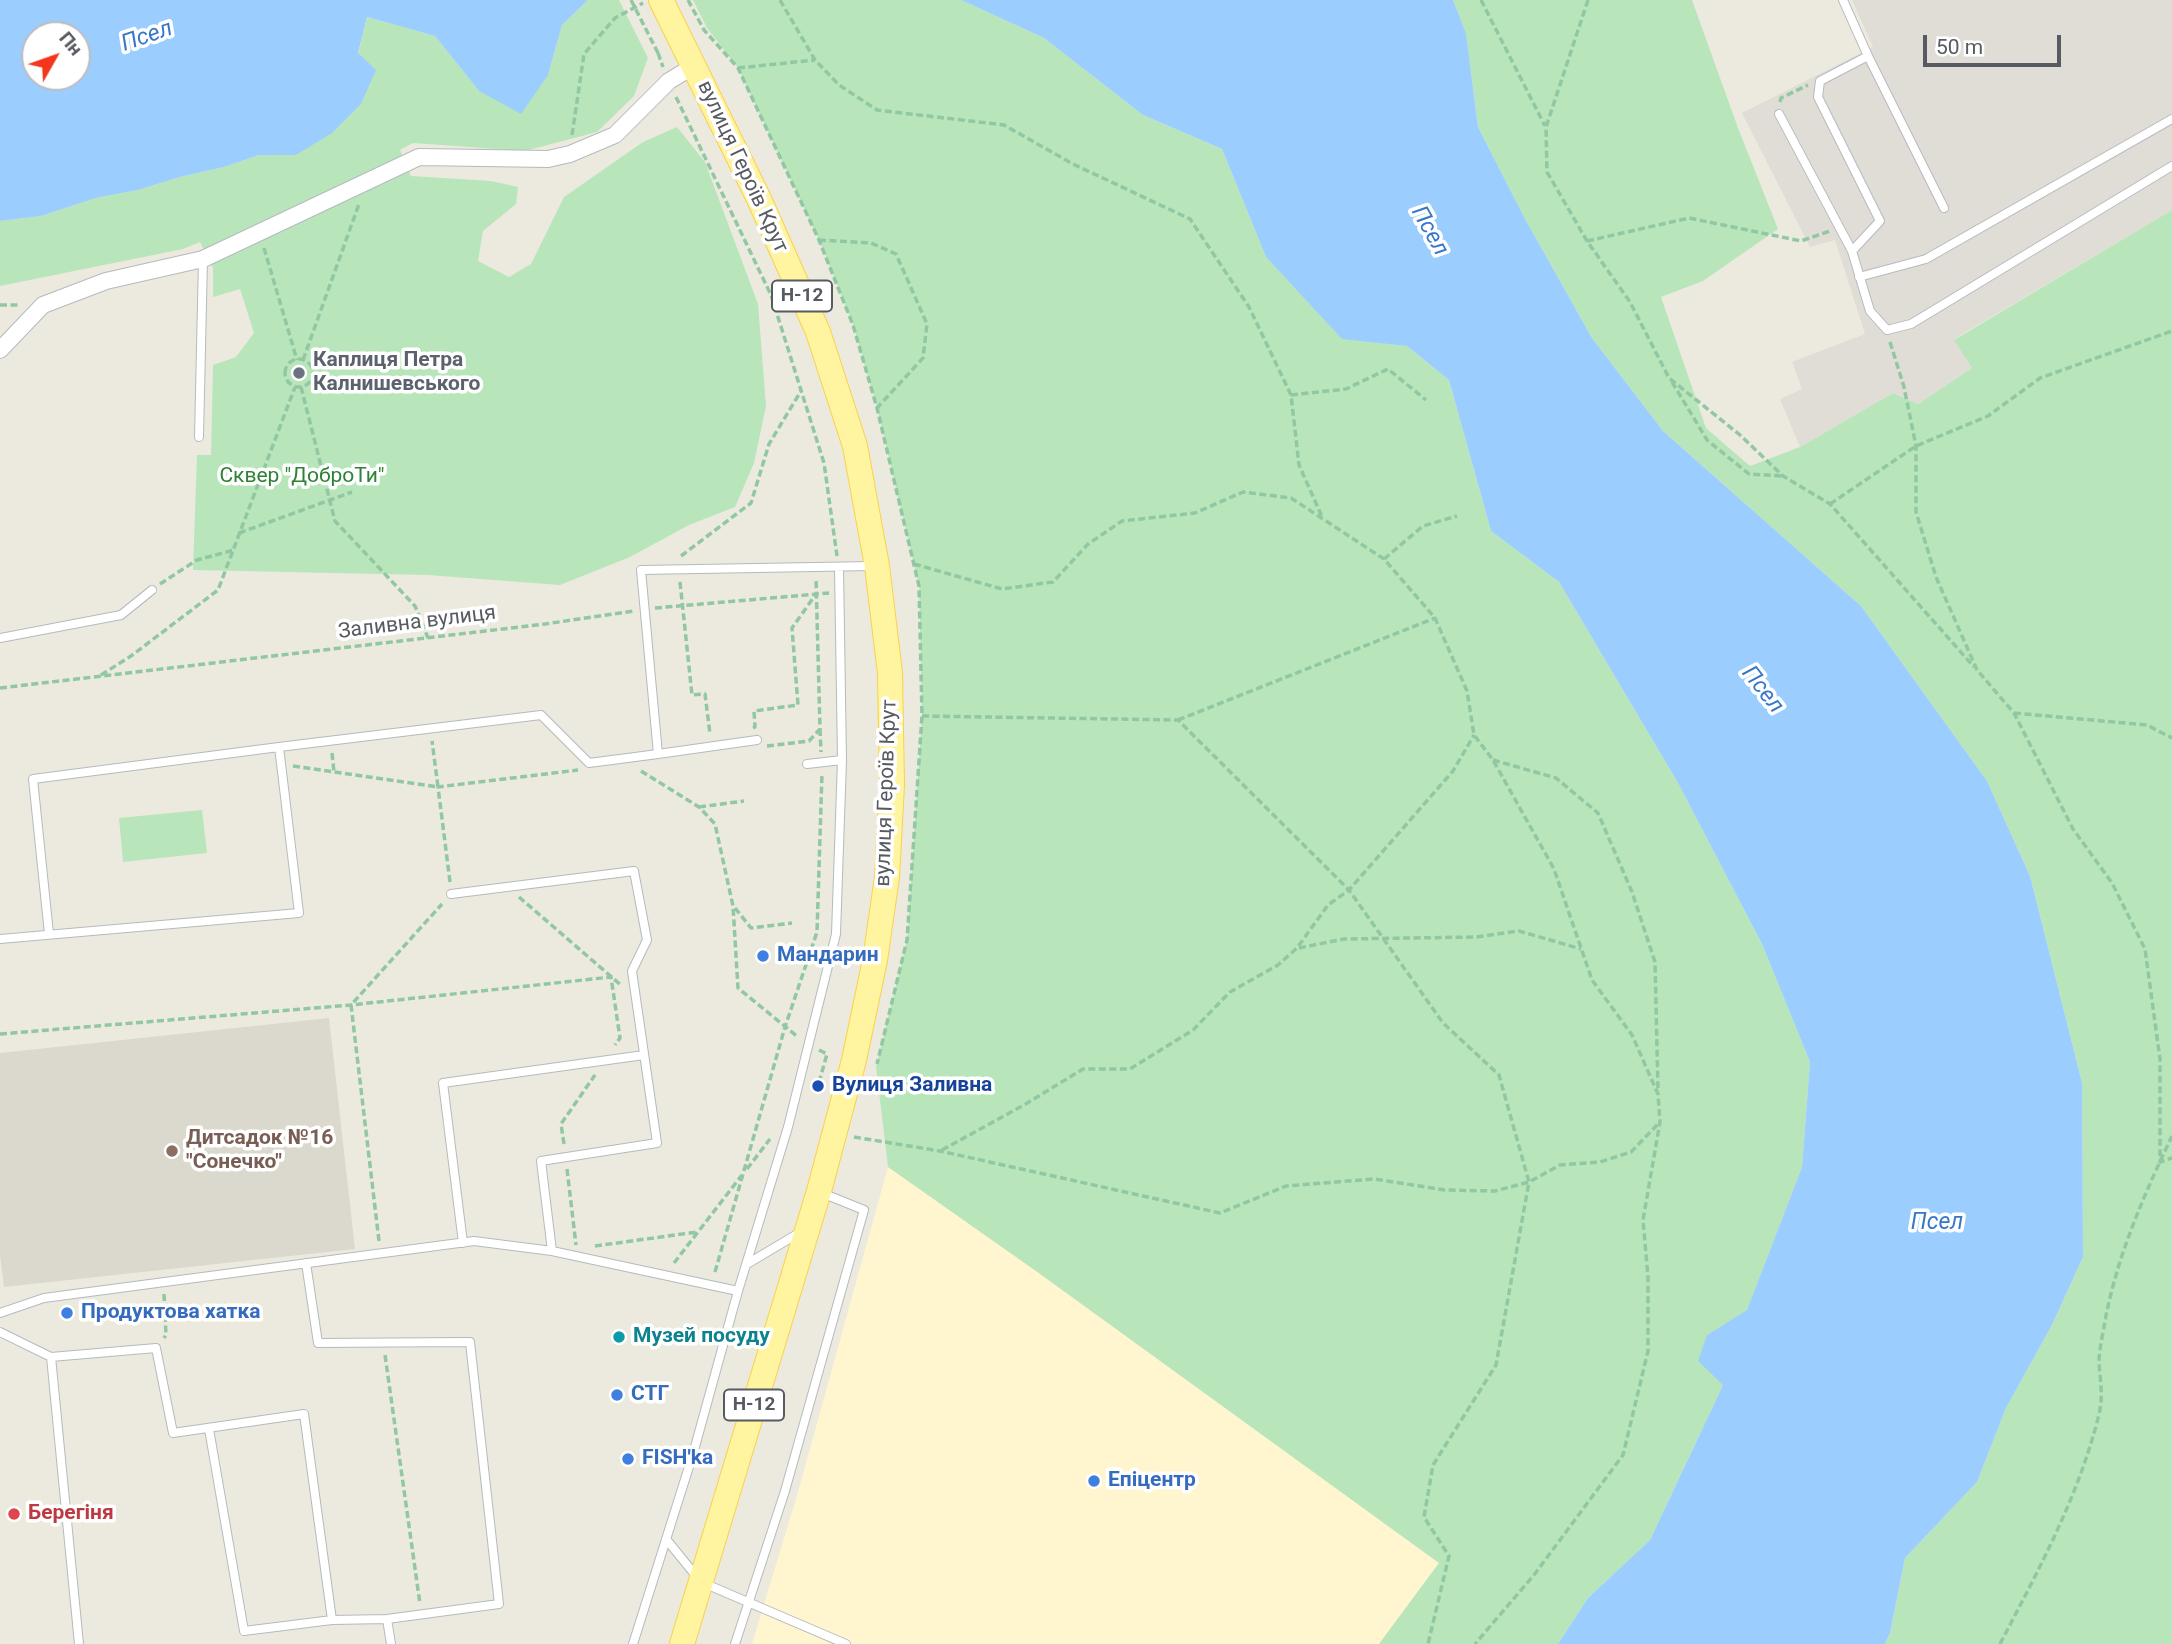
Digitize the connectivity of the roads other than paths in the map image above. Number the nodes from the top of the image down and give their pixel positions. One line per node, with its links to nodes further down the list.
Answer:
1 (661, 0): 4 (main road, вулиця Героїв Крут / Н-12)
2 (1843, 0): 3 (lane)
3 (1868, 56): 8 (lane); 9 (lane)
4 (694, 66): 10 (street); 14 (main road, вулиця Героїв Крут / Н-12)
5 (1779, 114): 9 (lane)
6 (2172, 120): 11 (lane)
7 (2172, 166): 11 (lane)
8 (1944, 208)
9 (1852, 251): 11 (lane)
10 (203, 259): 12 (street); 13 (lane)
11 (1859, 277)
12 (0, 350)
13 (199, 437)
14 (877, 566): 15 (lane); 27 (main road, вулиця Героїв Крут / Н-12)
15 (839, 567): 20 (lane); 21 (lane)
16 (152, 590): 17 (lane)
17 (0, 638)
18 (757, 740): 20 (lane)
19 (279, 747): 20 (lane); 24 (lane); 24 (lane)
20 (658, 754)
21 (842, 760): 22 (lane); 32 (lane)
22 (807, 764)
23 (451, 894): 26 (lane)
24 (49, 934): 25 (lane)
25 (0, 939)
26 (644, 1055): 29 (lane); 30 (lane)
27 (819, 1191): 28 (main road, вулиця Героїв Крут / Н-12); 40 (lane)
28 (808, 1228): 32 (lane); 39 (main road, вулиця Героїв Крут / Н-12)
29 (463, 1243): 30 (lane); 31 (lane)
30 (552, 1251): 33 (lane)
31 (306, 1263): 34 (lane); 41 (lane)
32 (747, 1264): 33 (lane)
33 (738, 1291): 38 (lane)
34 (0, 1312)
35 (0, 1332): 36 (lane)
36 (51, 1357): 37 (lane); 43 (lane)
37 (209, 1429): 42 (lane); 42 (lane)
38 (666, 1539): 39 (lane); 45 (lane)
39 (701, 1582): 40 (lane); 46 (main road, вулиця Героїв Крут / Н-12)
40 (749, 1602): 47 (lane); 48 (lane)
41 (387, 1619): 42 (lane); 44 (lane)
42 (332, 1620)
43 (79, 1644)
44 (391, 1644)
45 (633, 1644)
46 (682, 1644)
47 (735, 1644)
48 (846, 1644)

